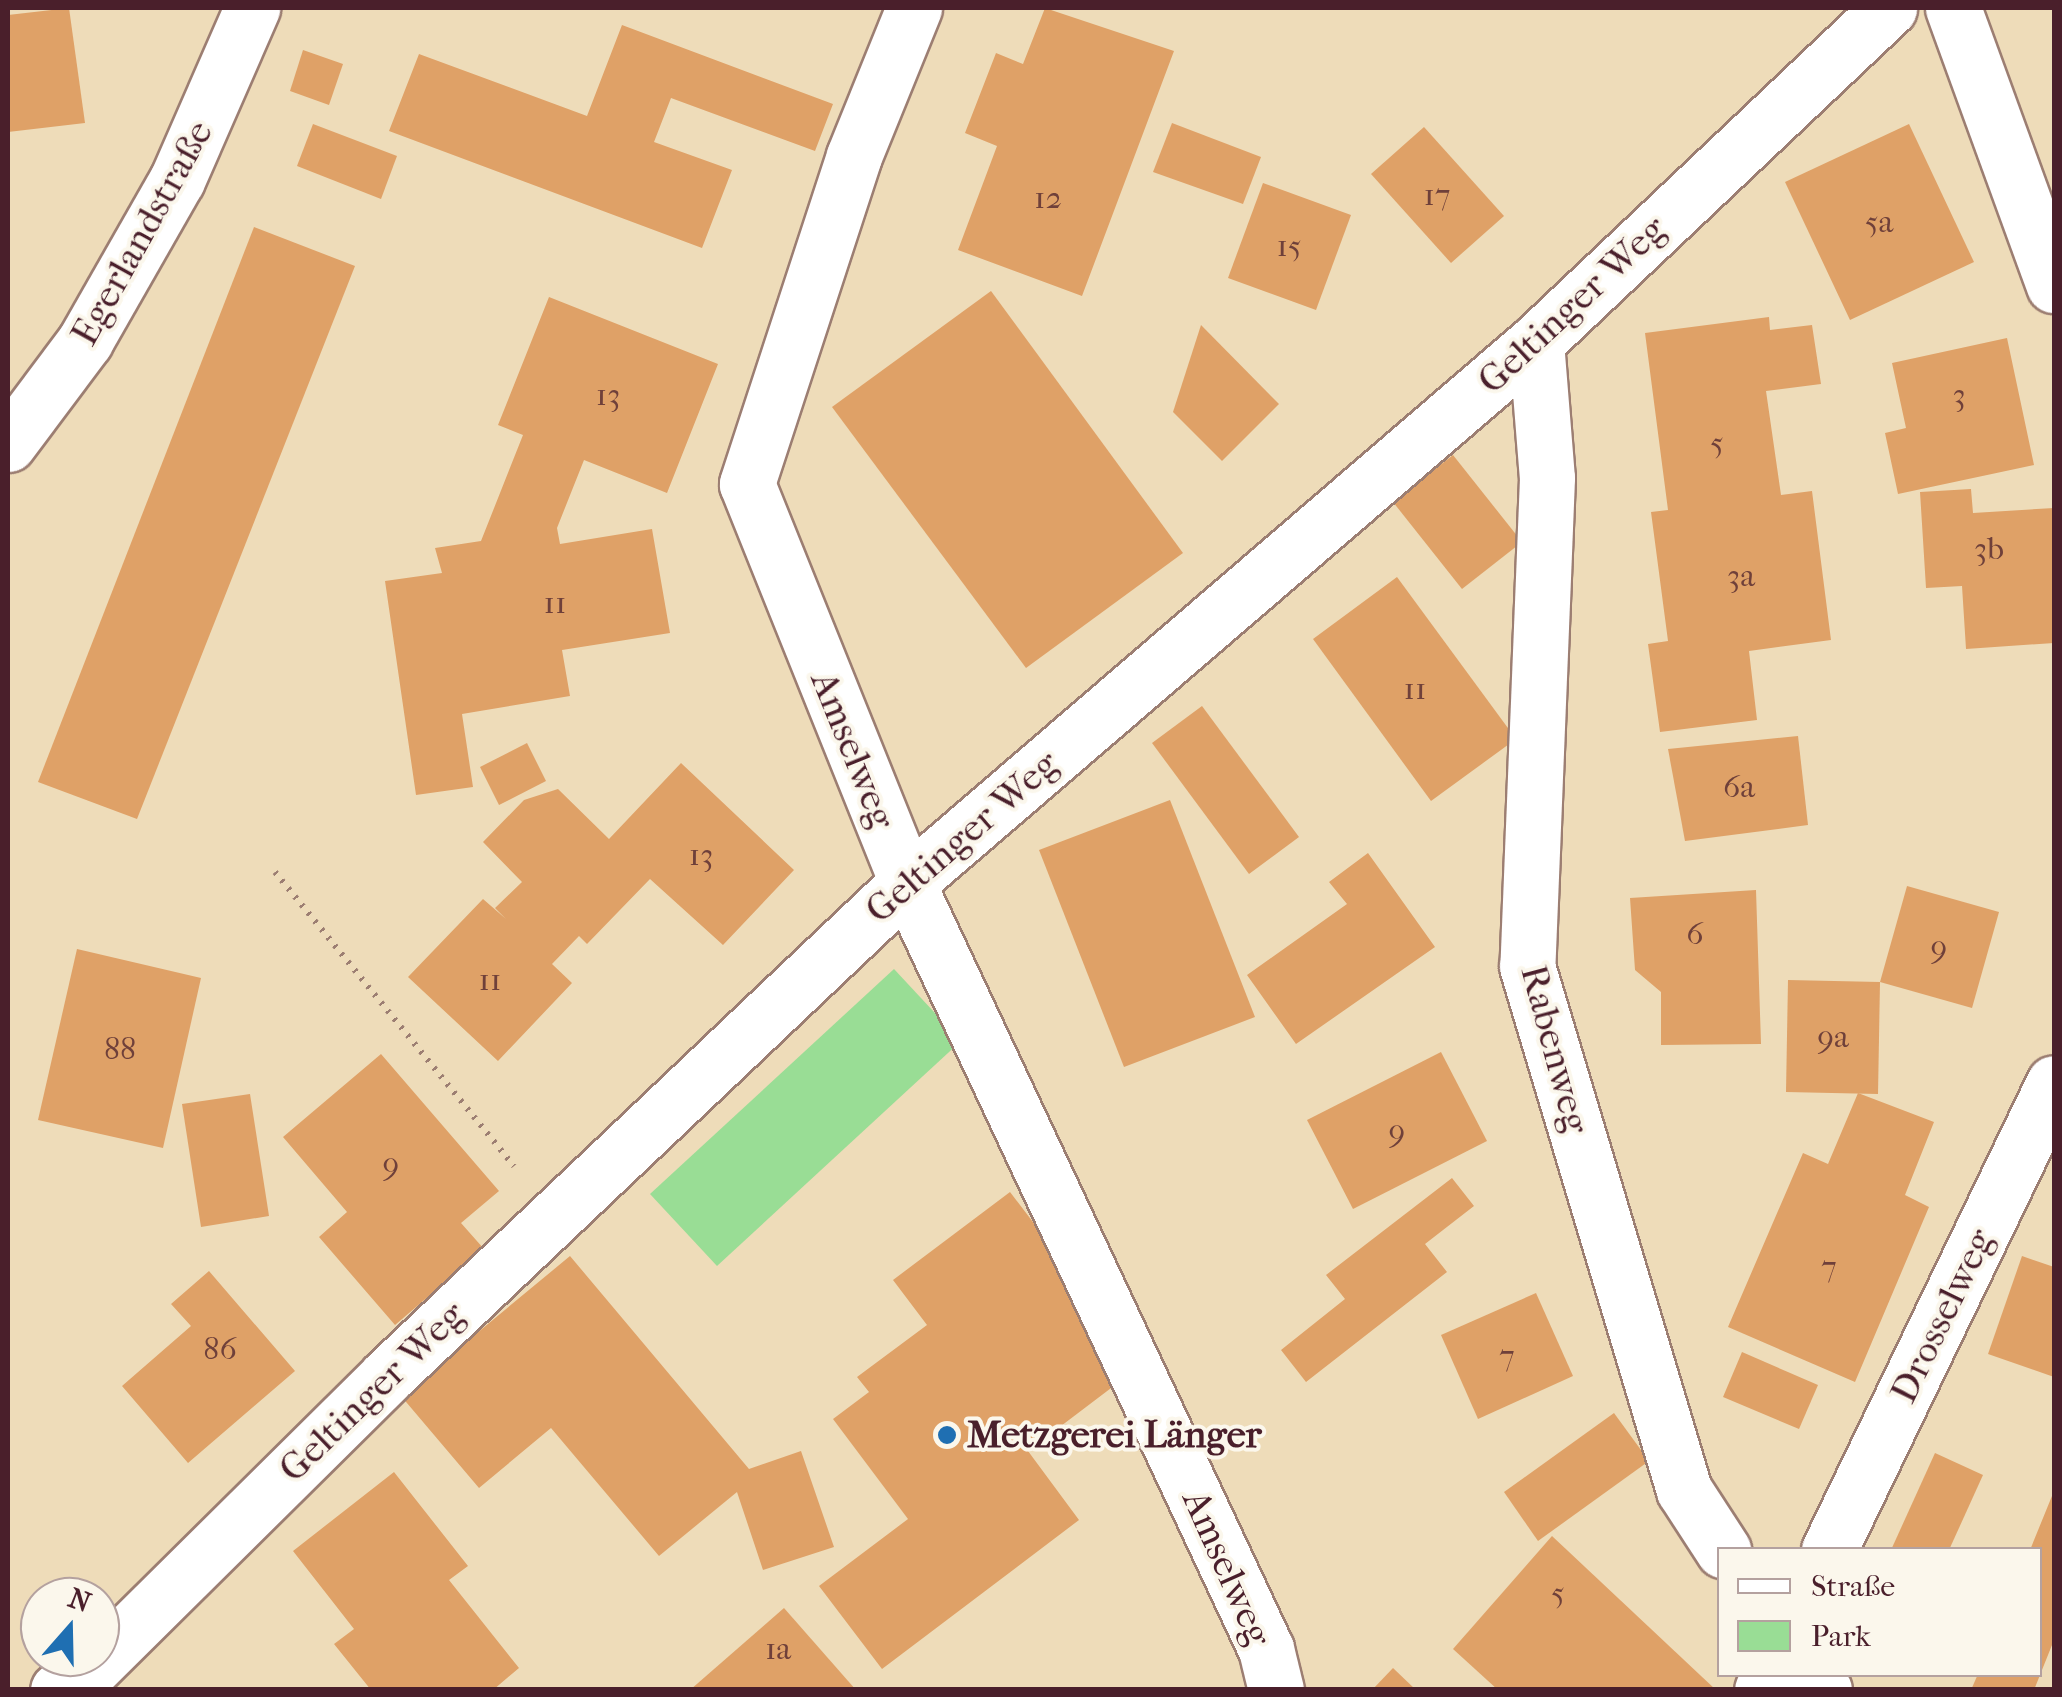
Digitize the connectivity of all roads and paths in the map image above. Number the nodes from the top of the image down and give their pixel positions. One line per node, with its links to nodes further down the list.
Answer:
1 (252, 8): 7 (street, Egerlandstraße)
2 (914, 8): 9 (street, Amselweg)
3 (1889, 8): 6 (street, Geltinger Weg)
4 (1953, 8): 5 (street)
5 (2054, 285)
6 (1536, 342): 9 (street, Geltinger Weg); 12 (street, Rabenweg)
7 (8, 444)
8 (275, 872): 11 (path)
9 (907, 882): 11 (street, Geltinger Weg); 15 (street, Amselweg)
10 (2054, 1083): 13 (street, Drosselweg)
11 (555, 1216): 14 (street, Geltinger Weg)
12 (1721, 1547)
13 (1829, 1547)
14 (58, 1690)
15 (1276, 1690)

